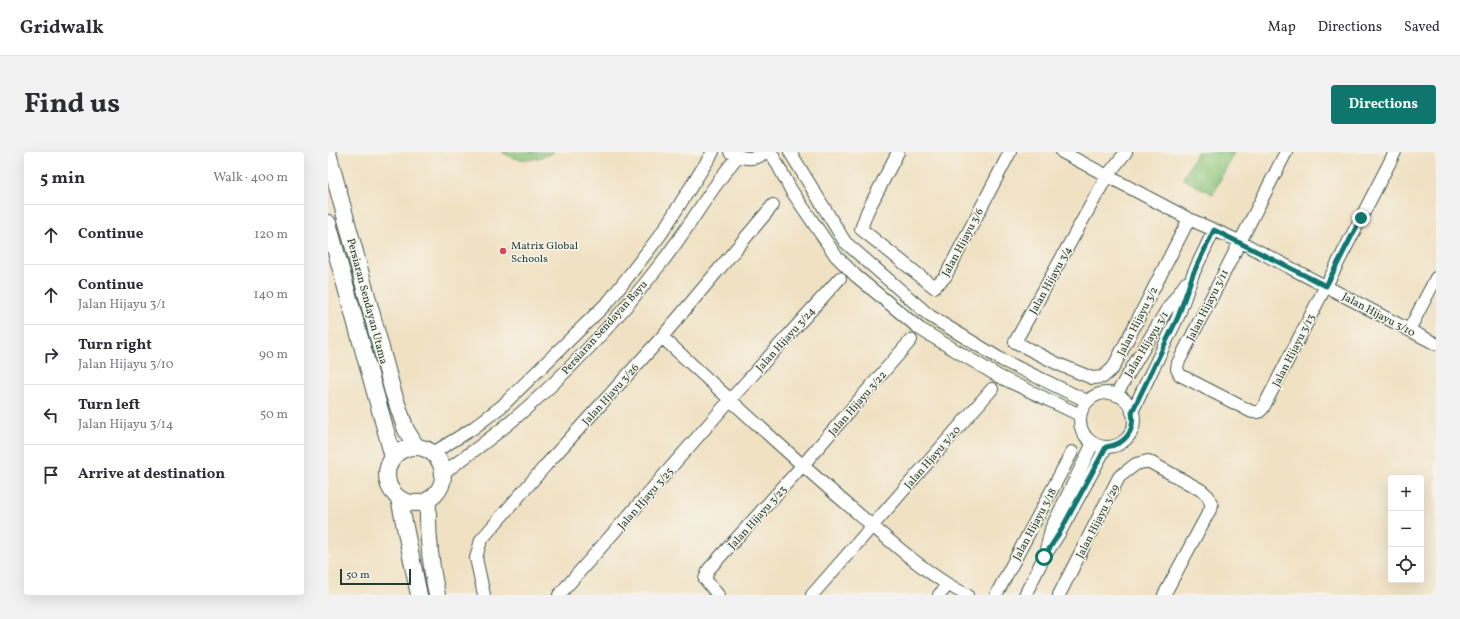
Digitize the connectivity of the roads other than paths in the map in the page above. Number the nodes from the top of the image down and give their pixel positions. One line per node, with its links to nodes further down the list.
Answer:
1 (713, 152): 39 (street, Persiaran Sendayan Bayu)
2 (766, 152): 12 (street)
3 (771, 152): 34 (street)
4 (790, 152): 31 (street)
5 (898, 152): 6 (street, Jalan Hijayu 3/6)
6 (1010, 152)
7 (1062, 152): 13 (street, Jalan Hijayu 3/10)
8 (1126, 152): 13 (street)
9 (1286, 152): 18 (street, Jalan Hijayu 3/11)
10 (1395, 152): 22 (street, Jalan Hijayu 3/13)
11 (328, 153): 36 (main road, Persiaran Sendayan Utama)
12 (734, 154): 42 (street, Persiaran Sendayan Bayu)
13 (1107, 176): 15 (street, Jalan Hijayu 3/10); 27 (street, Jalan Hijayu 3/4)
14 (773, 205): 24 (street, Jalan Hjayu 3/26)
15 (1189, 219): 17 (street, Jalan Hijayu 3/10); 27 (street, Jalan Hijayu 3/2)
16 (328, 223): 40 (main road, Persiaran Sendayan Utama)
17 (1214, 230): 18 (street, Jalan Hijayu 3/10); 19 (street, Jalan Hijayu 3/1)
18 (1239, 241): 22 (street, Jalan Hijayu 3/10); 33 (street, Jalan Hijayu 3/11)
19 (1193, 274): 29 (street, Jalan Hijayu 3/1); 32 (street, Jalan Hijayu 3/1)
20 (840, 278): 30 (street, Jalan Hijayu 3/24)
21 (1436, 278): 23 (street)
22 (1326, 286): 23 (street, Jalan Hijayu 3/10); 33 (street, Jalan Hijayu 3/13)
23 (1409, 330): 26 (street, Jalan Hijayu 3/10)
24 (662, 337): 30 (street); 50 (street, Jalan Hjayu 3/26)
25 (911, 340): 41 (street, Jalan Hijayu 3/22)
26 (1436, 344)
27 (1058, 364)
28 (992, 389): 45 (street, Jalan Hjayu 3/20)
29 (1116, 395): 31 (street); 32 (street)
30 (730, 400): 41 (street); 51 (street, Jalan Hjayu 3/25)
31 (1086, 401): 34 (street)
32 (1132, 412): 37 (street)
33 (1259, 412)
34 (1080, 415): 35 (street)
35 (1093, 443): 37 (street); 46 (street)
36 (416, 446): 39 (main road); 40 (main road)
37 (1106, 447): 46 (street)
38 (1072, 452): 55 (street, Jalan Hijayu 3/18)
39 (433, 453): 42 (main road)
40 (393, 457): 43 (main road)
41 (802, 466): 45 (street); 52 (street, Jalan Hijayu 3/23)
42 (443, 473): 44 (main road)
43 (399, 498): 44 (main road); 48 (main road)
44 (428, 500): 49 (main road)
45 (872, 526): 47 (street); 53 (street, Jalan Hjayu 3/20)
46 (1044, 557): 56 (street)
47 (943, 590): 54 (street)
48 (419, 595)
49 (437, 595)
50 (484, 595)
51 (559, 595)
52 (718, 595)
53 (812, 595)
54 (967, 595)
55 (996, 595)
56 (1025, 595)
57 (1059, 595): 58 (street, Jalan Hijayu 3/29)
58 (1164, 595)

